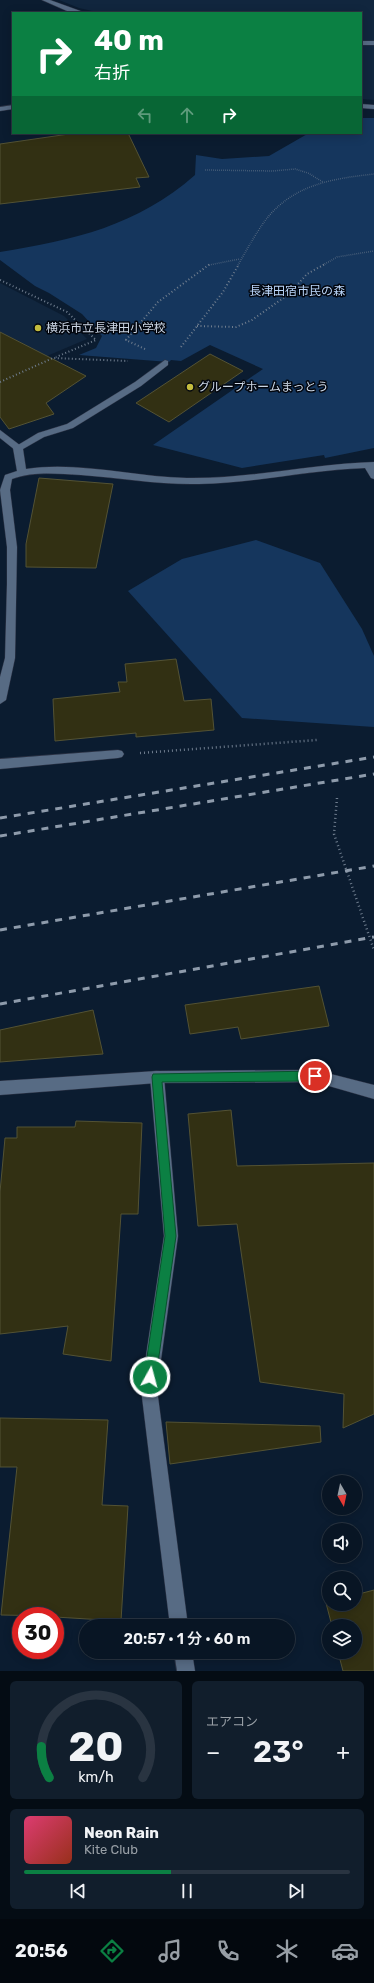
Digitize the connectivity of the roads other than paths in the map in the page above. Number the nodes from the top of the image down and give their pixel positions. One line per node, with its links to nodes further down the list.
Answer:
1 (45, 0): 2 (street)
2 (78, 12)
3 (362, 43): 4 (street)
4 (374, 43)
5 (362, 106): 6 (street)
6 (374, 107)
7 (12, 108): 8 (street)
8 (0, 109)
9 (165, 363): 11 (street)
10 (0, 433): 11 (street)
11 (18, 448): 13 (street)
12 (371, 465): 13 (street); 14 (street)
13 (22, 471): 15 (street)
14 (374, 476)
15 (0, 700)
16 (118, 754): 17 (street)
17 (0, 764)
18 (157, 1077): 19 (street); 20 (street); 21 (street)
19 (0, 1088)
20 (374, 1090)
21 (178, 1619)
22 (184, 1659): 23 (street)
23 (186, 1671)

